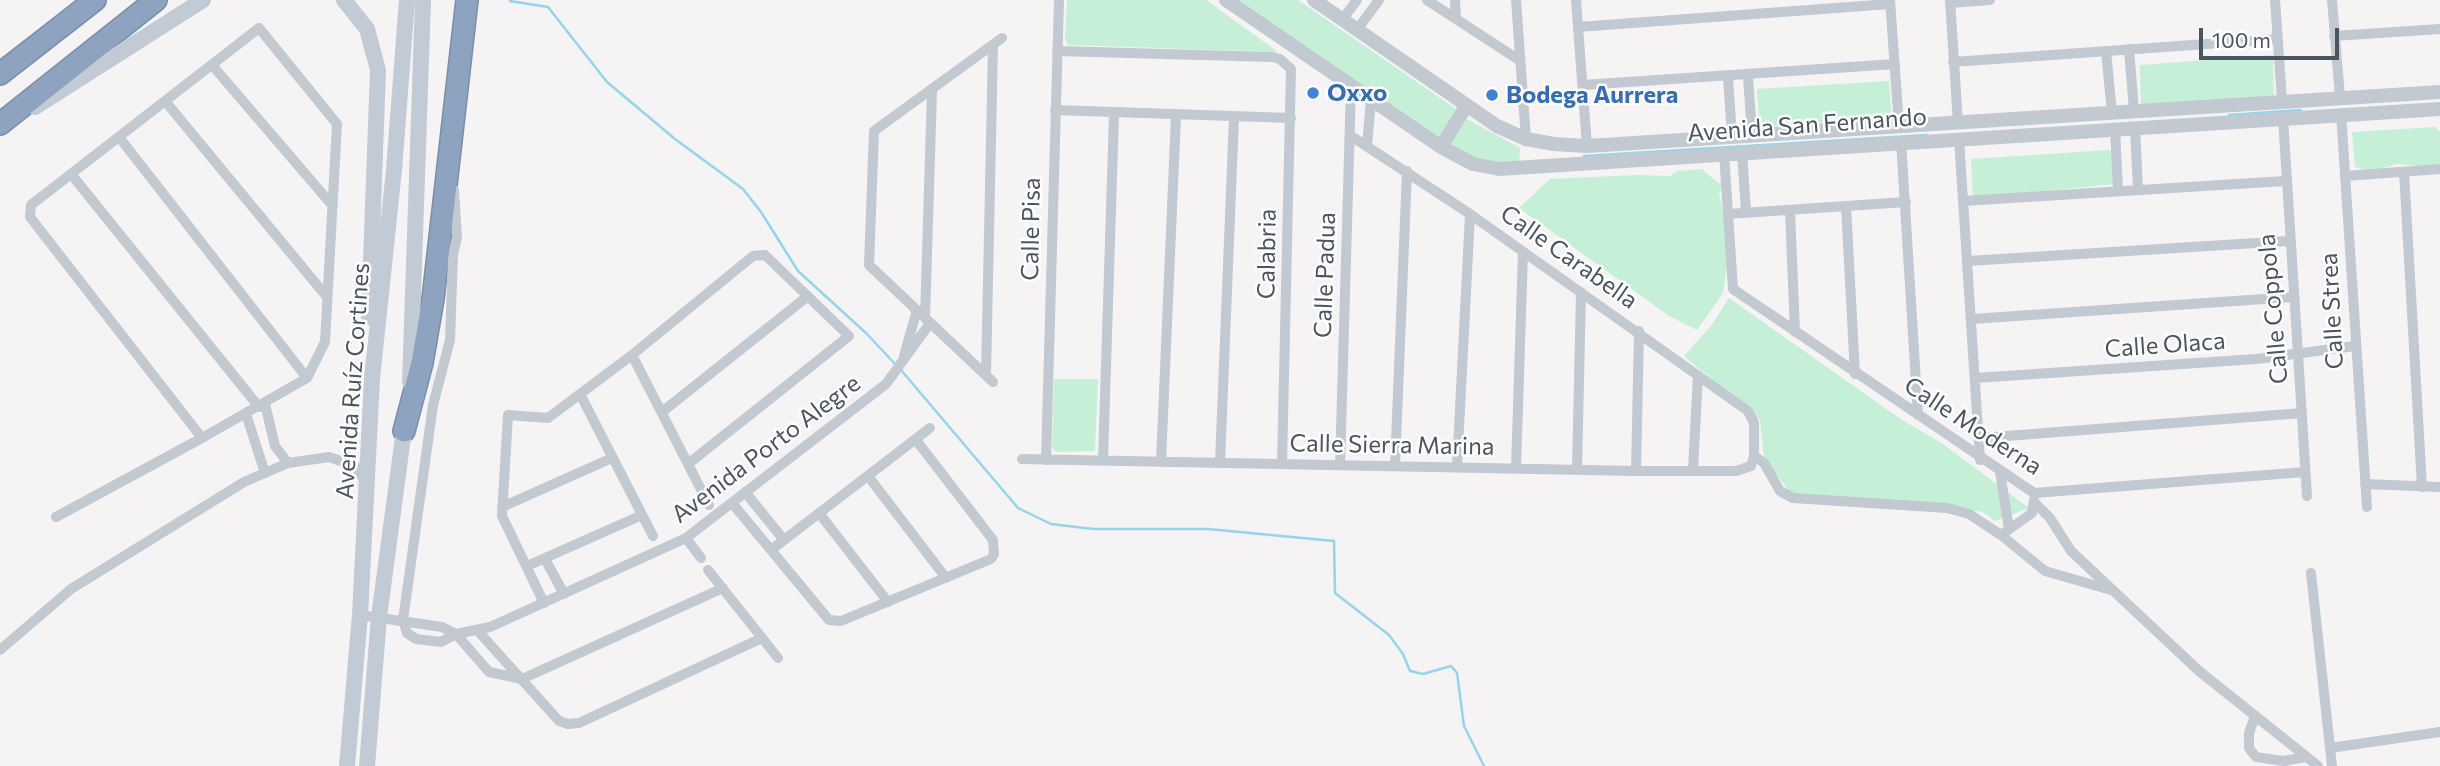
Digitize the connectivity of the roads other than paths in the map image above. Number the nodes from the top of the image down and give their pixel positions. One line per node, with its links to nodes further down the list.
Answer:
1 (94, 0): 36 (highway)
2 (156, 0): 61 (highway)
3 (203, 0): 64 (main road)
4 (344, 0): 117 (main road)
5 (407, 0): 117 (main road, Avenida Ruíz Cortines)
6 (423, 0): 123 (main road)
7 (468, 0): 74 (highway)
8 (1059, 0): 30 (street, Calle Pisa)
9 (1226, 0): 40 (street, Avenida San Fernando)
10 (1314, 0): 23 (street, Avenida San Fernando)
11 (1357, 0): 23 (street)
12 (1379, 0): 26 (street)
13 (1427, 0): 22 (street)
14 (1455, 0): 22 (street)
15 (1516, 0): 32 (street)
16 (1576, 0): 24 (street)
17 (1990, 0): 20 (street)
18 (2275, 0): 28 (street)
19 (2332, 0): 27 (street)
20 (1950, 1): 33 (street)
21 (1890, 2): 24 (street); 34 (street)
22 (1456, 18): 32 (street)
23 (1342, 20): 26 (street, Avenida San Fernando)
24 (1578, 27): 39 (street)
25 (2440, 29): 27 (street)
26 (1356, 31): 48 (street, Avenida San Fernando)
27 (2334, 36): 44 (street)
28 (2277, 39): 29 (street); 46 (street)
29 (2129, 49): 31 (street); 51 (street)
30 (1057, 51): 50 (street, Calle Pisa); 58 (street, Calabria)
31 (2106, 51): 33 (street); 53 (street)
32 (1519, 60): 71 (street)
33 (1954, 62): 60 (street)
34 (1895, 64): 37 (street); 66 (street)
35 (212, 65): 47 (street); 90 (street); 90 (street)
36 (0, 74)
37 (1748, 76): 38 (street); 67 (street)
38 (1728, 78): 39 (street); 69 (street)
39 (1583, 85): 76 (street)
40 (1351, 87): 45 (street, Avenida San Fernando); 68 (street, Calle Padua)
41 (932, 91): 103 (street); 103 (street); 103 (street)
42 (2440, 92): 43 (street, Avenida San Fernando)
43 (2382, 95): 44 (street, Avenida San Fernando); 52 (street)
44 (2340, 97): 46 (street, Avenida San Fernando)
45 (1371, 100): 75 (street); 77 (street, Avenida San Fernando)
46 (2282, 100): 51 (street, Avenida San Fernando)
47 (165, 101): 70 (street); 101 (street)
48 (1466, 106): 71 (street, Avenida San Fernando); 77 (street)
49 (2440, 109): 52 (street, Avenida San Fernando)
50 (1055, 110): 55 (street); 130 (street, Calle Pisa)
51 (2134, 111): 53 (street, Avenida San Fernando)
52 (2384, 111): 54 (street, Avenida San Fernando)
53 (2112, 113): 60 (street, Avenida San Fernando)
54 (2341, 113): 59 (street, Avenida San Fernando); 84 (street, Calle Strea)
55 (1114, 115): 56 (street); 131 (street)
56 (1176, 116): 57 (street); 133 (street)
57 (1234, 117): 58 (street); 135 (street)
58 (1291, 118): 137 (street, Calabria)
59 (2283, 118): 63 (street, Avenida San Fernando); 85 (street, Calle Coppola)
60 (1958, 123): 62 (street, Avenida San Fernando)
61 (0, 124)
62 (1929, 125): 66 (street, Avenida San Fernando); 73 (street)
63 (2134, 128): 65 (street, Avenida San Fernando); 86 (street)
64 (0, 129)
65 (2115, 129): 72 (street, Avenida San Fernando); 87 (street)
66 (1900, 134): 67 (street, Avenida San Fernando); 73 (street, Avenida San Fernando); 78 (street, Avenida San Fernando); 89 (street)
67 (1752, 135): 69 (street, Avenida San Fernando)
68 (1351, 136): 75 (street, Calle Carabella); 138 (street, Calle Padua)
69 (1732, 136): 76 (street, Avenida San Fernando)
70 (119, 137): 83 (street); 113 (street)
71 (1526, 139): 76 (street, Avenida San Fernando)
72 (1959, 139): 73 (street, Avenida San Fernando); 88 (street)
73 (1930, 140)
74 (452, 142): 123 (highway); 181 (street)
75 (1367, 145): 81 (street, Calle Carabella)
76 (1587, 146)
77 (1441, 147): 79 (street, Avenida San Fernando)
78 (1742, 152): 79 (street, Avenida San Fernando); 93 (street)
79 (1724, 153): 95 (street)
80 (2440, 169): 82 (street)
81 (1407, 172): 94 (street, Calle Carabella); 139 (street)
82 (2404, 172): 84 (street); 151 (street)
83 (71, 174): 116 (street); 125 (street)
84 (2345, 176): 107 (street, Calle Strea)
85 (2285, 181): 86 (street); 96 (street, Calle Coppola)
86 (2138, 189): 87 (street)
87 (2118, 190): 88 (street)
88 (1963, 201): 98 (street)
89 (1906, 202): 91 (street); 121 (street)
90 (332, 205): 101 (street)
91 (1846, 206): 92 (street); 111 (street)
92 (1790, 210): 93 (street); 106 (street)
93 (1746, 212): 95 (street)
94 (1469, 214): 97 (street, Calle Carabella); 140 (street)
95 (1728, 214): 106 (street, Calle Moderna)
96 (2288, 241): 98 (street); 102 (street, Calle Coppola)
97 (1523, 252): 99 (street, Calle Carabella); 141 (street)
98 (1968, 261): 104 (street)
99 (1581, 292): 105 (street, Calle Carabella); 142 (street)
100 (808, 296): 109 (street); 118 (street); 136 (street)
101 (327, 297): 113 (street)
102 (2293, 297): 104 (street); 108 (street, Calle Coppola)
103 (924, 317): 110 (street); 110 (street, Avenida Porto Alegre)
104 (1972, 319): 114 (street)
105 (1639, 331): 112 (street, Calle Carabella); 144 (street)
106 (1795, 332): 111 (street, Calle Moderna)
107 (2355, 346): 108 (street, Calle Olaca); 149 (street, Calle Strea)
108 (2298, 352): 114 (street, Calle Olaca); 119 (street, Calle Coppola)
109 (632, 355): 115 (street); 118 (street)
110 (901, 366): 153 (street, Avenida Porto Alegre)
111 (1855, 374): 121 (street, Calle Moderna)
112 (1698, 375): 127 (street, Calle Carabella); 143 (street)
113 (307, 378): 116 (street)
114 (1976, 378): 124 (street)
115 (580, 394): 128 (street); 158 (street)
116 (262, 405): 120 (street); 134 (street)
117 (371, 407): 150 (main road, Avenida Ruíz Cortines)
118 (662, 412): 136 (street)
119 (2302, 413): 124 (street); 146 (street, Calle Coppola)
120 (246, 414): 125 (street); 147 (street)
121 (1917, 415): 132 (street, Calle Moderna)
122 (930, 428): 126 (street)
123 (404, 431): 180 (main road)
124 (1981, 438): 132 (street)
125 (202, 439): 162 (street)
126 (916, 440): 148 (street); 173 (street)
127 (1754, 456): 143 (street, Calle Sierra Marina); 163 (street)
128 (612, 458): 158 (street); 161 (street)
129 (1022, 459): 130 (street, Calle Sierra Marina)
130 (1046, 460): 131 (street, Calle Sierra Marina)
131 (1104, 460): 133 (street, Calle Sierra Marina)
132 (1980, 460): 145 (street, Calle Moderna)
133 (1160, 462): 135 (street, Calle Sierra Marina)
134 (288, 463): 147 (street); 150 (street)
135 (1220, 463): 137 (street, Calle Sierra Marina)
136 (688, 464): 157 (street)
137 (1282, 464): 138 (street, Calle Sierra Marina)
138 (1340, 465): 139 (street, Calle Sierra Marina)
139 (1395, 466): 140 (street, Calle Sierra Marina)
140 (1457, 467): 141 (street, Calle Sierra Marina)
141 (1516, 468): 142 (street, Calle Sierra Marina)
142 (1577, 470): 144 (street, Calle Sierra Marina)
143 (1693, 470): 144 (street, Calle Sierra Marina)
144 (1636, 471)
145 (2000, 472): 155 (street, Calle Moderna); 163 (street)
146 (2305, 472): 154 (street, Calle Coppola); 155 (street, Calle Moderna)
147 (265, 473): 185 (street)
148 (868, 476): 160 (street); 173 (street)
149 (2365, 484): 151 (street); 159 (street, Calle Strea)
150 (367, 485): 179 (main road, Avenida Ruíz Cortines)
151 (2422, 487): 152 (street)
152 (2440, 487)
153 (745, 492): 156 (street, Avenida Porto Alegre); 166 (street)
154 (2307, 496)
155 (2034, 498): 163 (street); 175 (street)
156 (732, 503): 165 (street, Avenida Porto Alegre); 167 (street)
157 (709, 505)
158 (502, 507): 170 (street)
159 (2367, 507)
160 (819, 513): 166 (street); 177 (street)
161 (642, 515): 164 (street); 169 (street)
162 (56, 517)
163 (2005, 532): 175 (street)
164 (653, 536)
165 (686, 538): 168 (street); 176 (street, Avenida Porto Alegre)
166 (784, 540): 167 (street)
167 (771, 551): 177 (street)
168 (701, 558)
169 (545, 559): 170 (street); 176 (street)
170 (527, 566): 178 (street)
171 (708, 570): 174 (street)
172 (2311, 573): 190 (street)
173 (946, 578): 177 (street)
174 (723, 589): 184 (street); 187 (street)
175 (2114, 590): 188 (street)
176 (564, 594): 178 (street, Avenida Porto Alegre)
177 (887, 602)
178 (544, 603): 182 (street, Avenida Porto Alegre)
179 (360, 614): 180 (street); 192 (main road, Avenida Ruíz Cortines)
180 (379, 617): 181 (street); 193 (main road)
181 (402, 620): 183 (street); 183 (street, Avenida Porto Alegre)
182 (477, 630): 183 (street, Avenida Porto Alegre); 187 (street)
183 (456, 634): 187 (street)
184 (762, 638): 186 (street); 187 (street)
185 (0, 650)
186 (778, 657)
187 (522, 679)
188 (2255, 716): 191 (street); 191 (street)
189 (2440, 732): 190 (street)
190 (2330, 748): 195 (street)
191 (2307, 757): 194 (street)
192 (347, 766)
193 (367, 766)
194 (2318, 766)
195 (2332, 766)

